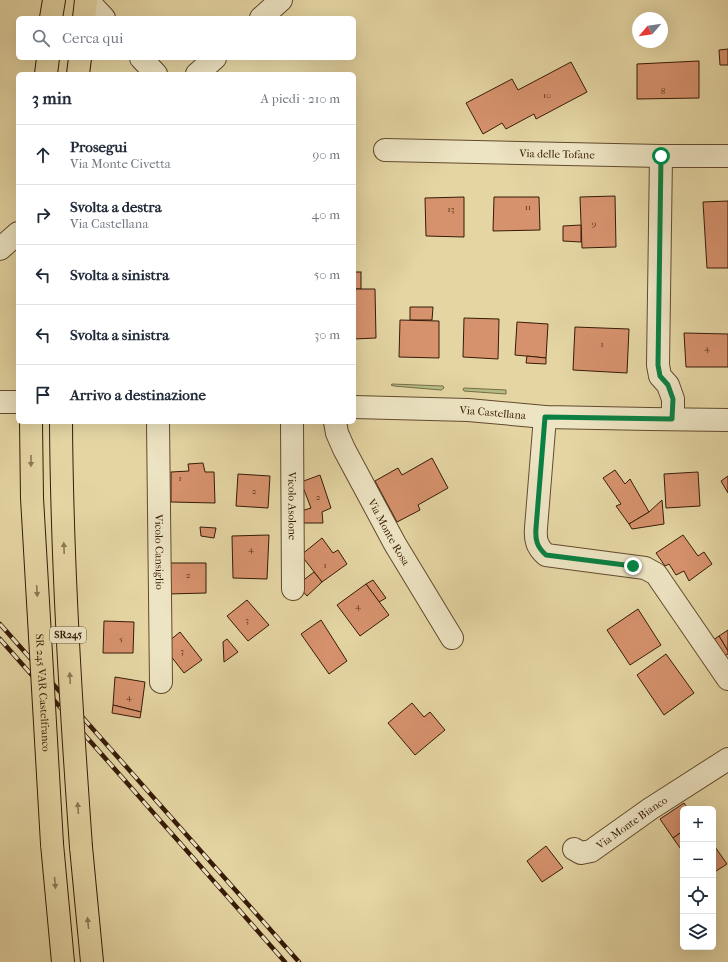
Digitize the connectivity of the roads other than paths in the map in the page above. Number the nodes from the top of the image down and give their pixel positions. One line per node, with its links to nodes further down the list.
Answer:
1 (54, 0): 4 (highway)
2 (87, 0): 5 (highway); 6 (street)
3 (281, 0): 7 (street)
4 (52, 16)
5 (84, 16)
6 (102, 16)
7 (263, 16)
8 (48, 60): 12 (highway)
9 (80, 60): 13 (highway)
10 (143, 60): 14 (street)
11 (213, 60): 15 (street)
12 (46, 72)
13 (78, 72)
14 (154, 72)
15 (199, 72)
16 (385, 150): 17 (street, Via delle Tofane)
17 (661, 156): 18 (street, Via delle Tofane); 25 (street)
18 (728, 156)
19 (16, 235): 20 (street)
20 (0, 249)
21 (0, 402): 22 (street)
22 (16, 402)
23 (356, 407): 24 (street, Via Castellana)
24 (545, 417): 25 (street, Via Castellana); 34 (street)
25 (672, 419): 26 (street, Via Castellana)
26 (728, 420)
27 (31, 424): 38 (highway, SR 245 VAR Castelfranco / SR245, one-way to 38, bridge)
28 (61, 424): 39 (highway, SR245, one-way to 28, bridge)
29 (158, 424): 35 (street, Vicolo Cansiglio)
30 (292, 424): 32 (street, Vicolo Asolone)
31 (335, 424): 33 (street, Via Monte Rosa)
32 (293, 589)
33 (452, 638)
34 (728, 680)
35 (161, 682)
36 (728, 759): 37 (street, Via Monte Bianco)
37 (574, 849)
38 (63, 962)
39 (92, 962)

